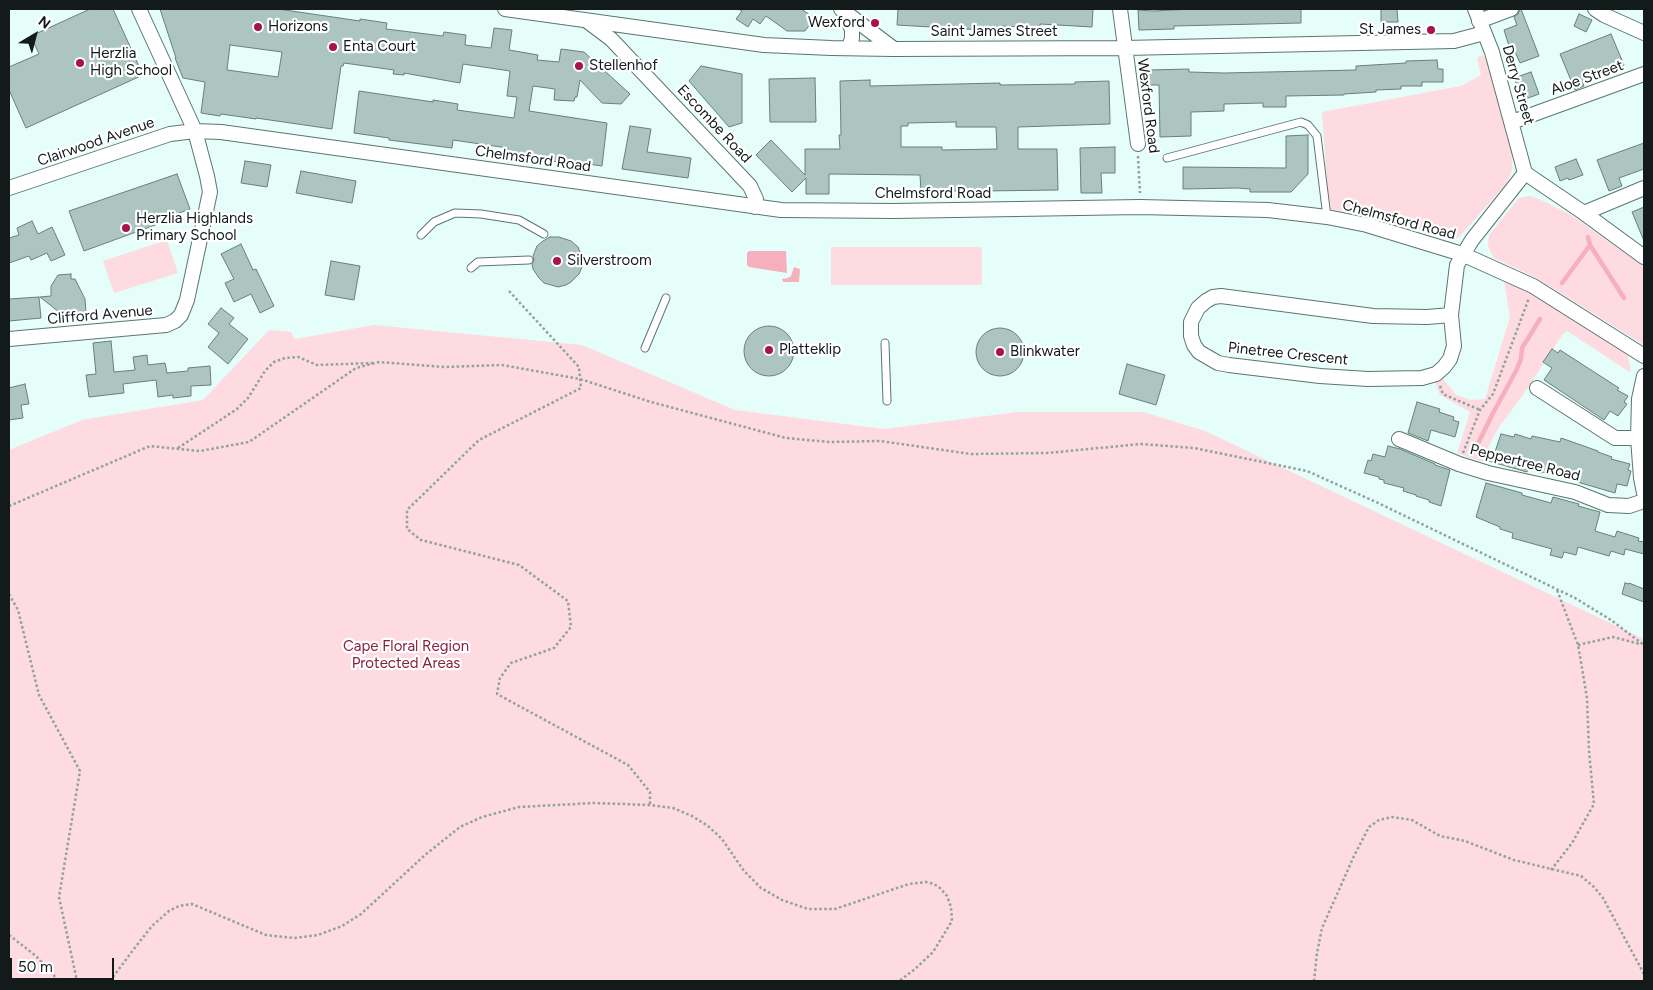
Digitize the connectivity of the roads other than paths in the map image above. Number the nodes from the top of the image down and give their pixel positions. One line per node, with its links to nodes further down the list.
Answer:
1 (139, 9): 16 (street, Clifford Avenue)
2 (505, 9): 8 (street, Saint James Street)
3 (571, 9): 8 (street, Escombe Road)
4 (1120, 9): 12 (street, Wexford Road)
5 (1511, 9): 9 (street, Saint James Street)
6 (1595, 9): 10 (street)
7 (843, 10): 11 (street); 13 (street)
8 (585, 20): 11 (street, Saint James Street); 22 (street, Escombe Road)
9 (1479, 21): 12 (street, Saint James Street); 15 (street, Derry Street)
10 (1644, 33)
11 (849, 48): 13 (street, Saint James Street)
12 (1124, 48): 13 (street, Saint James Street); 17 (street, Wexford Road)
13 (894, 50)
14 (1644, 74): 15 (street, Aloe Street)
15 (1512, 122): 19 (street, Derry Street)
16 (195, 131): 20 (street, Clairwood Avenue); 22 (street, Chelmsford Road); 33 (street, Clifford Avenue)
17 (1138, 144)
18 (1167, 158): 24 (lane)
19 (1525, 173): 23 (street); 27 (street)
20 (9, 188)
21 (1644, 188): 23 (street)
22 (755, 206): 24 (street, Chelmsford Road)
23 (1584, 213): 28 (street)
24 (1326, 217): 27 (street, Chelmsford Road)
25 (544, 234): 26 (lane)
26 (421, 235)
27 (1462, 254): 32 (street); 36 (street, Chelmsford Road)
28 (1644, 257)
29 (529, 260): 30 (lane)
30 (471, 268)
31 (666, 298): 35 (lane)
32 (1451, 315): 32 (street, Pinetree Crescent)
33 (9, 339)
34 (885, 344): 39 (lane)
35 (644, 348)
36 (1644, 356)
37 (1644, 376): 41 (street)
38 (1537, 388): 41 (street)
39 (887, 400)
40 (1399, 438): 43 (street, Peppertree Road)
41 (1638, 438): 42 (street)
42 (1644, 493)
43 (1644, 501)

